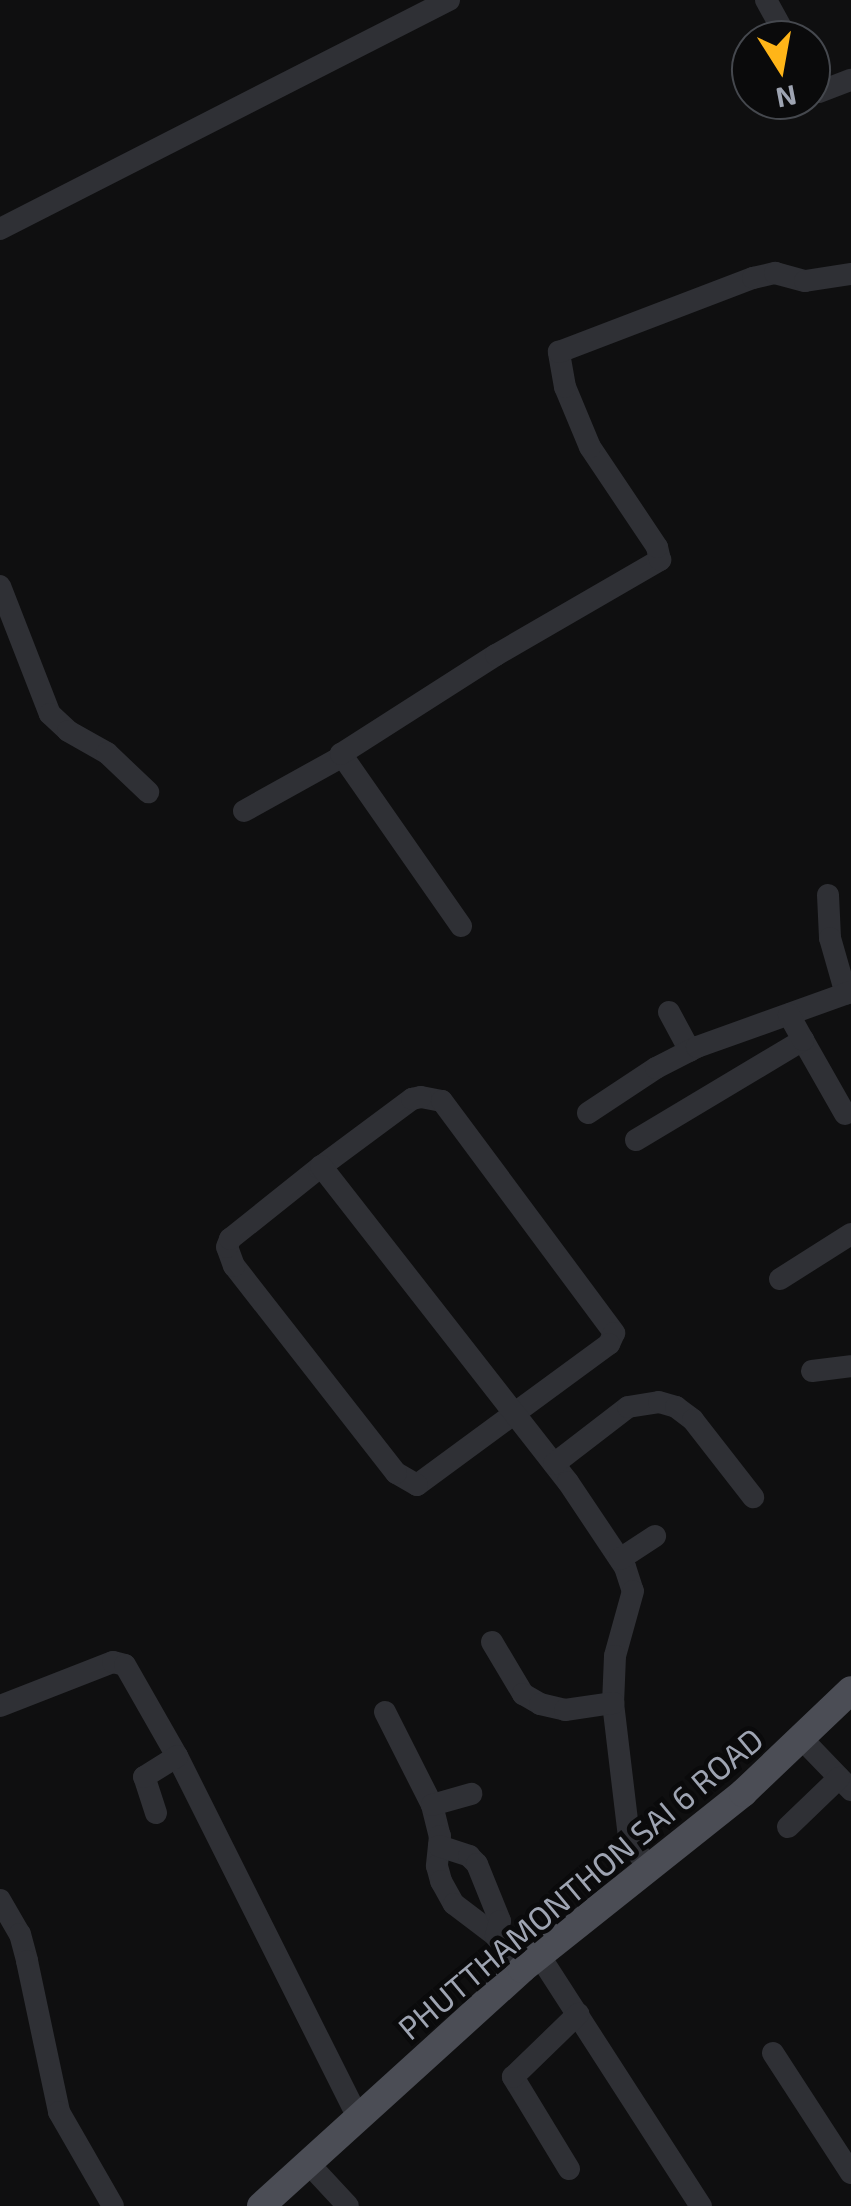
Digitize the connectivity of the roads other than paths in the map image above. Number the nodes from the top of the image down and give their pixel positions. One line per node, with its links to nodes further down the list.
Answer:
1 (449, 0): 2 (street)
2 (0, 230)
3 (851, 274): 5 (street)
4 (0, 586): 6 (street)
5 (342, 757): 7 (street); 9 (street)
6 (148, 792)
7 (244, 811)
8 (828, 895): 10 (street)
9 (461, 926)
10 (849, 993): 12 (street)
11 (669, 1012): 14 (street)
12 (789, 1015): 13 (street); 14 (street)
13 (803, 1040): 16 (street); 17 (street)
14 (690, 1050): 15 (street)
15 (588, 1113)
16 (844, 1114)
17 (636, 1140)
18 (321, 1166): 23 (street); 23 (street); 23 (street)
19 (851, 1234): 20 (street)
20 (780, 1280)
21 (851, 1366): 22 (street)
22 (812, 1371)
23 (514, 1414): 24 (street)
24 (554, 1464): 25 (street); 27 (street)
25 (753, 1497)
26 (655, 1536): 27 (street)
27 (620, 1559): 30 (street)
28 (492, 1642): 30 (street)
29 (851, 1690): 33 (main road, PHUTTHAMONTHON SAI 6 ROAD)
30 (613, 1702): 41 (street)
31 (0, 1706): 34 (street)
32 (385, 1712): 37 (street)
33 (802, 1739): 35 (street); 41 (main road, PHUTTHAMONTHON SAI 6 ROAD)
34 (177, 1756): 38 (street); 47 (street)
35 (845, 1784): 39 (street)
36 (472, 1794): 37 (street)
37 (432, 1805): 40 (street)
38 (156, 1813)
39 (788, 1827)
40 (439, 1846): 43 (street); 43 (street)
41 (648, 1868): 44 (main road, PHUTTHAMONTHON SAI 6 ROAD)
42 (0, 1900): 51 (street)
43 (496, 1936): 44 (street)
44 (530, 1962): 45 (street); 47 (main road, PHUTTHAMONTHON SAI 6 ROAD)
45 (578, 2014): 49 (street); 54 (street)
46 (773, 2053): 50 (street)
47 (358, 2119): 48 (main road, PHUTTHAMONTHON SAI 6 ROAD)
48 (308, 2164): 52 (main road, PHUTTHAMONTHON SAI 6 ROAD); 53 (street)
49 (569, 2169)
50 (851, 2173)
51 (113, 2206)
52 (261, 2206)
53 (347, 2206)
54 (700, 2206)

